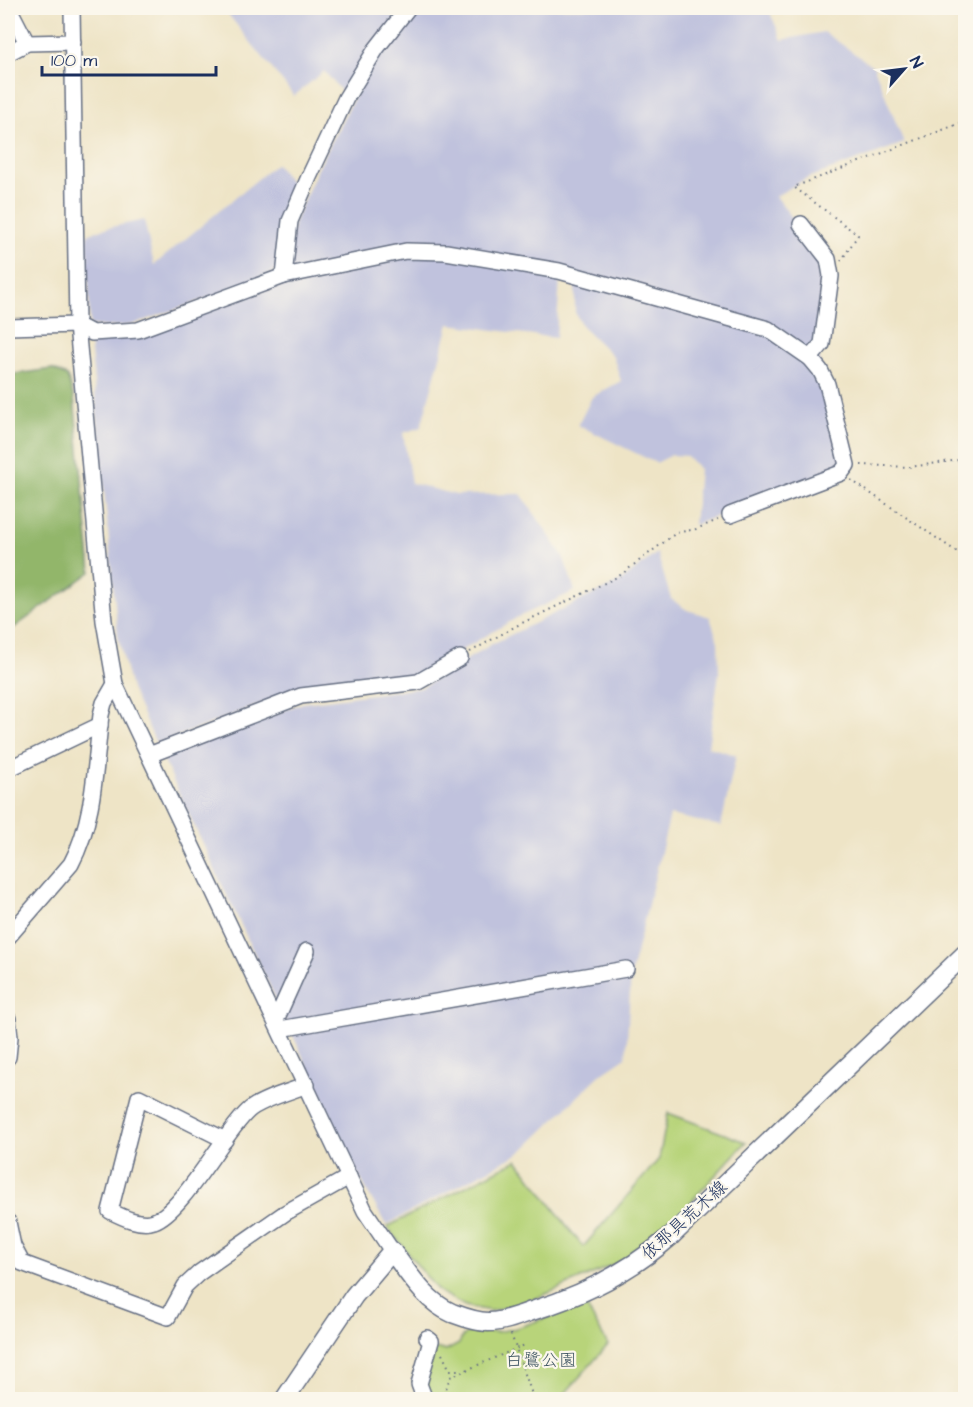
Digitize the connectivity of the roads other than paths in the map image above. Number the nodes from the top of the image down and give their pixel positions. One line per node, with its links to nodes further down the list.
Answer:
1 (9, 8): 5 (street)
2 (72, 8): 4 (street)
3 (408, 8): 8 (street)
4 (73, 42): 5 (street); 9 (street)
5 (27, 43): 6 (street)
6 (8, 53)
7 (801, 224): 11 (street)
8 (284, 276): 9 (street); 11 (street)
9 (77, 325): 10 (street); 14 (street)
10 (8, 327)
11 (810, 358): 12 (street)
12 (730, 515)
13 (460, 658): 16 (street)
14 (115, 684): 15 (street); 16 (street)
15 (100, 725): 17 (street); 18 (street)
16 (149, 755): 23 (street)
17 (8, 769)
18 (8, 937)
19 (308, 951): 23 (street)
20 (966, 952): 29 (main road, 依那具荒木線)
21 (626, 969): 23 (street)
22 (8, 1019): 24 (street)
23 (278, 1024): 25 (street)
24 (8, 1057)
25 (307, 1085): 26 (street); 27 (street)
26 (225, 1140): 26 (street)
27 (349, 1177): 28 (street); 29 (street)
28 (8, 1222)
29 (392, 1251): 31 (main road)
30 (427, 1338): 32 (street)
31 (284, 1400)
32 (425, 1400)

